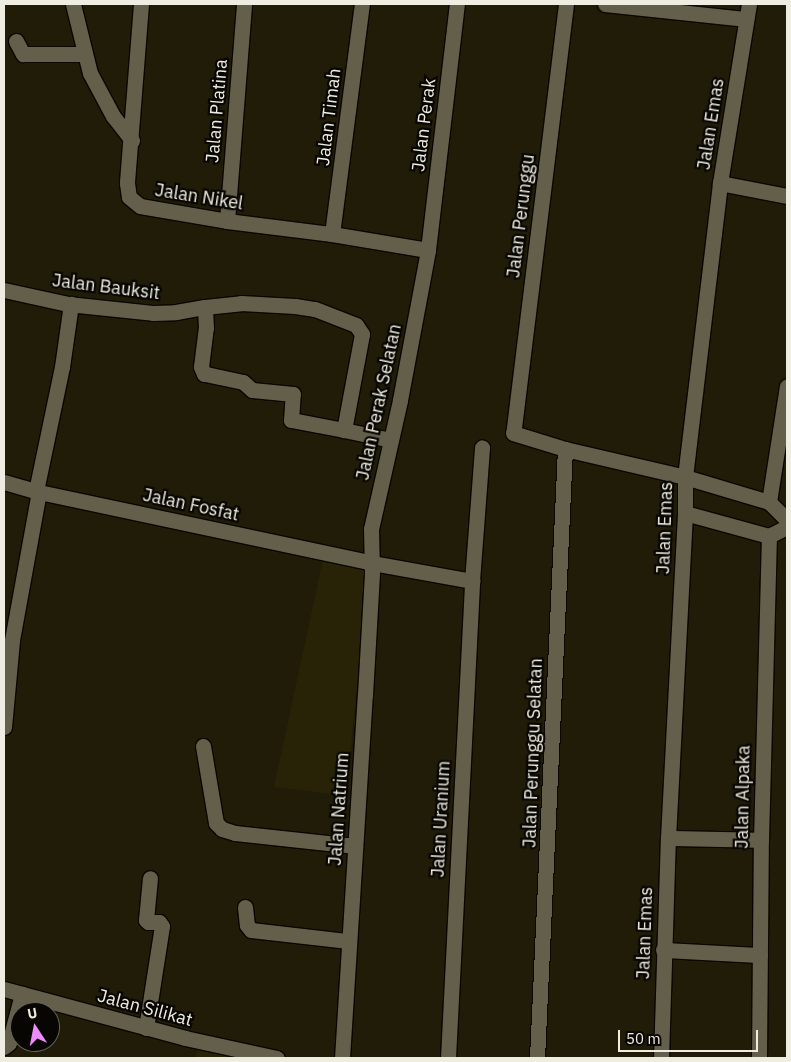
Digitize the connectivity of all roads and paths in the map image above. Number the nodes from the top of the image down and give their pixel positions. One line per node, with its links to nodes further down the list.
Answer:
1 (73, 4): 11 (street)
2 (141, 4): 12 (street, Jalan Nikel)
3 (244, 4): 15 (street, Jalan Platina)
4 (362, 4): 16 (street, Jalan Timah)
5 (457, 4): 17 (street, Jalan Perak)
6 (566, 4): 25 (street, Jalan Perunggu)
7 (605, 4): 9 (street)
8 (749, 4): 9 (street, Jalan Emas)
9 (746, 19): 13 (street, Jalan Emas)
10 (16, 41): 11 (street)
11 (85, 54): 12 (street)
12 (132, 140): 15 (street, Jalan Nikel)
13 (720, 183): 14 (street); 26 (street, Jalan Emas)
14 (787, 196)
15 (227, 221): 16 (street, Jalan Nikel)
16 (332, 234): 17 (street, Jalan Nikel)
17 (428, 250): 23 (street, Jalan Perak Selatan)
18 (4, 290): 19 (street, Jalan Bauksit)
19 (71, 304): 20 (street, Jalan Bauksit); 28 (street)
20 (205, 307): 22 (street); 22 (street, Jalan Bauksit)
21 (787, 386): 29 (street)
22 (344, 430): 23 (street)
23 (391, 440): 34 (street, Jalan Perak Selatan)
24 (482, 447): 35 (street, Jalan Uranium)
25 (565, 450): 26 (street); 53 (street, Jalan Perunggu Selatan)
26 (685, 477): 29 (street); 30 (street, Jalan Emas)
27 (4, 482): 28 (street, Jalan Fosfat)
28 (37, 492): 34 (street, Jalan Fosfat); 36 (street)
29 (769, 502): 31 (street)
30 (685, 513): 33 (street); 38 (street, Jalan Emas)
31 (787, 520)
32 (787, 527): 33 (street)
33 (769, 536): 39 (street, Jalan Alpaka)
34 (372, 562): 35 (street); 40 (street, Jalan Natrium)
35 (472, 581): 52 (street, Jalan Uranium)
36 (4, 727)
37 (203, 746): 40 (street)
38 (668, 838): 39 (street); 44 (street, Jalan Emas)
39 (761, 840): 45 (street, Jalan Alpaka)
40 (355, 846): 43 (street, Jalan Natrium)
41 (150, 878): 48 (street)
42 (245, 907): 43 (street)
43 (348, 940): 51 (street, Jalan Natrium)
44 (663, 950): 45 (street); 54 (street, Jalan Emas)
45 (760, 955): 55 (street, Jalan Alpaka)
46 (4, 988): 47 (street, Jalan Silikat)
47 (22, 994): 48 (street, Jalan Silikat); 49 (street)
48 (146, 1028): 50 (street, Jalan Silikat)
49 (4, 1047)
50 (277, 1058)
51 (342, 1058)
52 (448, 1058)
53 (537, 1058)
54 (661, 1058)
55 (759, 1058)

